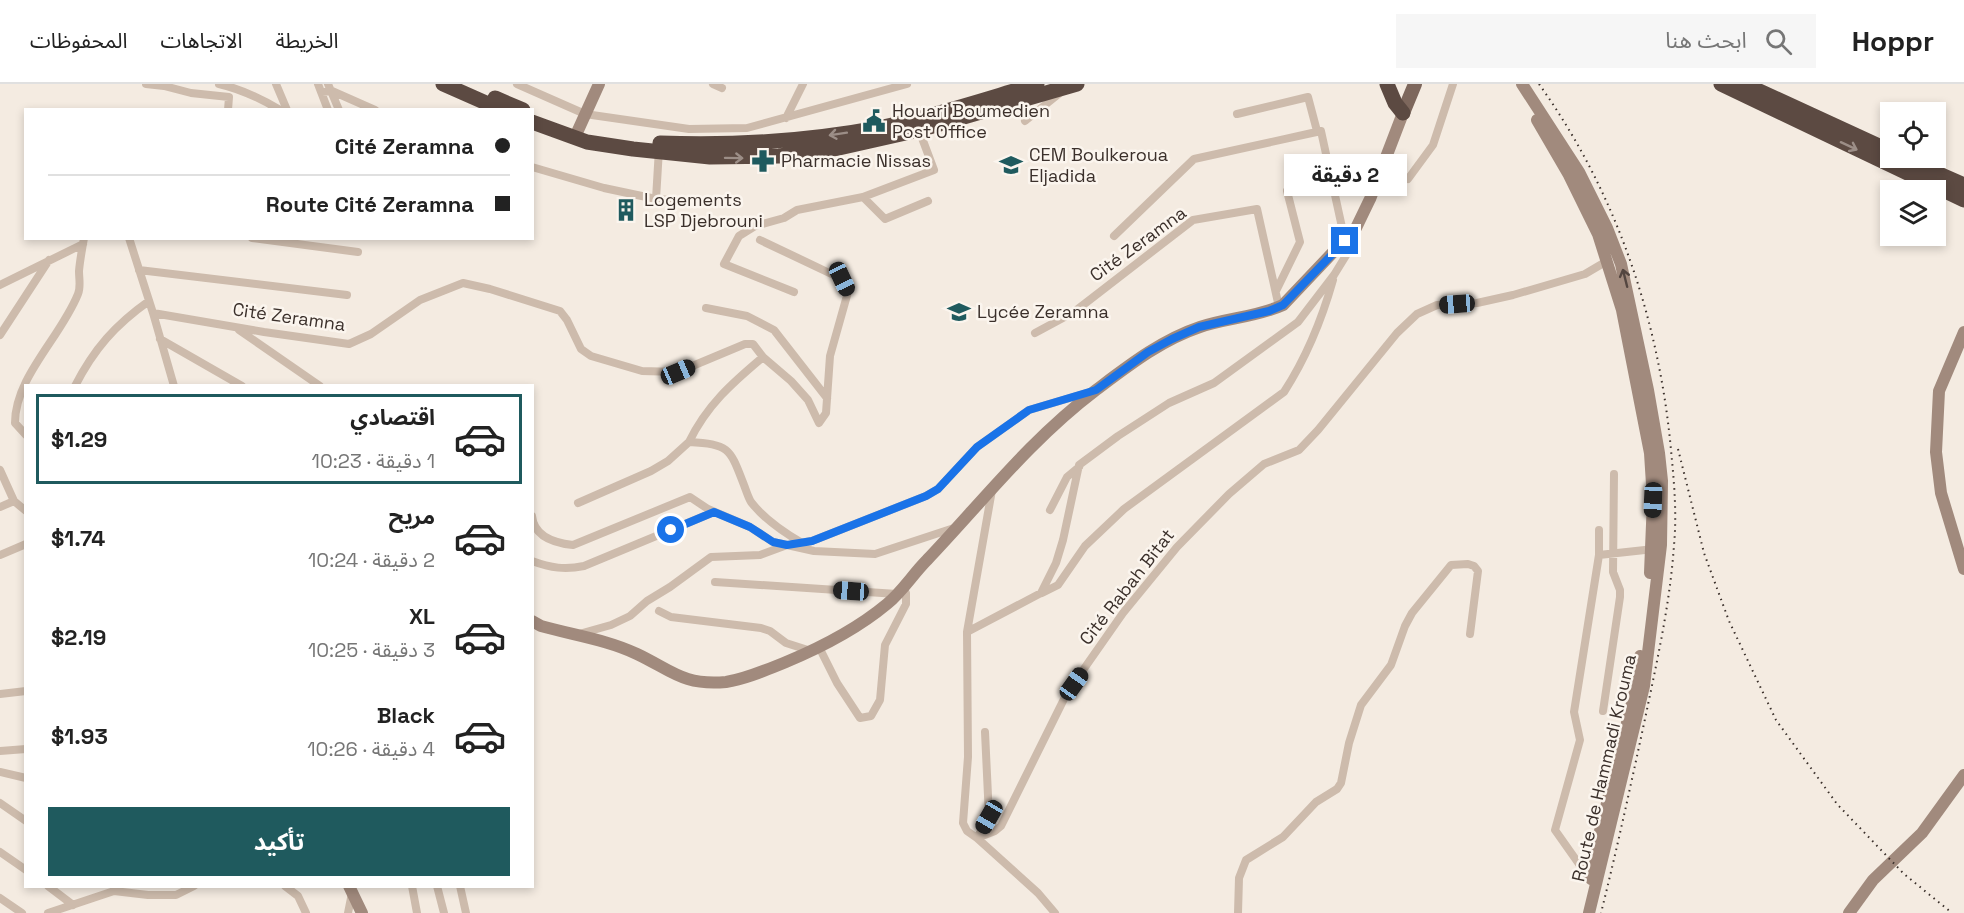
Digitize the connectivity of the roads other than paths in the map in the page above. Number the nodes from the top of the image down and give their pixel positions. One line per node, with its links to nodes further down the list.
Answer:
1 (146, 84): 18 (street)
2 (219, 84): 25 (street)
3 (276, 84): 26 (street)
4 (443, 84): 30 (highway)
5 (464, 84): 31 (highway)
6 (517, 84): 33 (street)
7 (599, 84): 33 (street)
8 (803, 84): 36 (street)
9 (908, 84): 20 (street)
10 (1037, 84): 42 (highway, one-way to 42)
11 (1387, 84): 32 (highway)
12 (1414, 84): 32 (main road)
13 (1453, 84): 46 (street)
14 (1513, 84): 63 (street, Route de Hammadi Krouma)
15 (1522, 84): 106 (street, Route de Hammadi Krouma, one-way to 15)
16 (1711, 84): 23 (highway)
17 (1721, 84): 23 (highway)
18 (163, 85): 24 (street)
19 (1072, 85): 37 (street); 39 (highway)
20 (896, 86): 36 (street)
21 (320, 88): 22 (street); 27 (street)
22 (330, 88): 28 (street); 29 (street)
23 (1749, 89): 43 (highway); 51 (highway, one-way to 51)
24 (228, 108)
25 (277, 108)
26 (286, 108)
27 (327, 108)
28 (338, 108)
29 (371, 108)
30 (497, 108)
31 (518, 108)
32 (1403, 113): 54 (street)
33 (585, 114): 36 (street); 41 (street)
34 (1237, 114): 40 (street)
35 (534, 115): 41 (highway)
36 (786, 118)
37 (1025, 121)
38 (534, 123): 41 (highway)
39 (919, 130): 42 (highway, one-way to 39); 49 (street)
40 (1317, 131): 55 (street, Cité Zeramna); 60 (street)
41 (577, 134): 42 (highway)
42 (659, 147): 50 (street)
43 (1880, 147)
44 (534, 168): 50 (street)
45 (1926, 168): 47 (highway)
46 (1408, 179)
47 (1964, 185)
48 (1287, 191): 68 (street)
49 (863, 197): 52 (street); 67 (street)
50 (656, 199): 53 (street)
51 (1964, 200)
52 (928, 201)
53 (703, 202)
54 (1356, 228): 60 (street); 65 (street)
55 (1114, 236)
56 (130, 240): 64 (street)
57 (267, 240): 61 (street)
58 (760, 240): 87 (street, Cité Zeramna)
59 (83, 241): 62 (street); 80 (street)
60 (1345, 241): 71 (street)
61 (358, 252)
62 (49, 260): 66 (street); 77 (street)
63 (1607, 261): 106 (street, Route de Hammadi Krouma); 132 (street, Cité Rabah Bitat)
64 (139, 270): 69 (street); 70 (street)
65 (1334, 274): 90 (street); 114 (street)
66 (0, 285)
67 (794, 292)
68 (1276, 292): 71 (street, Cité Zeramna); 76 (street, Cité Zeramna)
69 (346, 296)
70 (149, 301): 73 (street); 81 (street)
71 (1279, 307): 86 (street)
72 (706, 308): 87 (street)
73 (153, 313): 74 (street, Cité Zeramna); 78 (street)
74 (234, 327): 79 (street, Cité Zeramna); 84 (street)
75 (1964, 332): 111 (street)
76 (1035, 333)
77 (0, 335)
78 (160, 339): 82 (street); 83 (street)
79 (763, 357): 87 (street, Cité Zeramna); 89 (street)
80 (26, 384)
81 (76, 384)
82 (173, 384)
83 (239, 384)
84 (317, 384)
85 (24, 388): 88 (street)
86 (1096, 390): 93 (street); 103 (street)
87 (827, 399)
88 (24, 433)
89 (689, 442): 95 (street); 103 (street)
90 (1079, 466): 98 (street); 114 (street)
91 (0, 470): 94 (street)
92 (1614, 474): 107 (street)
93 (992, 487): 101 (street); 117 (street)
94 (14, 501): 96 (street); 97 (street)
95 (578, 502)
96 (0, 507)
97 (24, 509)
98 (1050, 510)
99 (714, 512): 100 (street); 105 (street); 110 (street)
100 (534, 524)
101 (957, 527): 105 (street); 113 (street)
102 (1599, 530): 109 (street)
103 (802, 543): 105 (street)
104 (24, 545): 108 (street)
105 (787, 545): 119 (street)
106 (1656, 549): 107 (street); 135 (street, Route de Hammadi Krouma); 155 (street, Route de Hammadi Krouma)
107 (1614, 554): 109 (street); 123 (street)
108 (0, 555)
109 (1599, 555): 135 (street)
110 (534, 562)
111 (1964, 569)
112 (715, 582): 113 (street)
113 (900, 591): 120 (street); 120 (street)
114 (1041, 593): 117 (street)
115 (659, 611): 120 (street)
116 (534, 622): 119 (street)
117 (967, 632): 132 (street)
118 (1470, 634): 154 (street)
119 (575, 635): 120 (street)
120 (815, 649)
121 (24, 692): 122 (street)
122 (0, 694)
123 (1603, 711)
124 (985, 732): 132 (street)
125 (24, 749): 126 (street)
126 (0, 752)
127 (0, 772): 129 (street)
128 (1964, 775): 156 (street)
129 (24, 778)
130 (0, 803): 131 (street)
131 (24, 820)
132 (977, 838): 153 (street)
133 (0, 852): 134 (street)
134 (24, 869)
135 (1591, 881): 155 (street, Route de Hammadi Krouma)
136 (51, 888): 144 (street)
137 (190, 888): 144 (street)
138 (288, 888): 147 (street)
139 (412, 888): 150 (street)
140 (438, 888): 151 (street)
141 (460, 888): 152 (street)
142 (350, 889): 148 (street); 149 (street)
143 (0, 898): 145 (street)
144 (73, 905): 146 (street)
145 (22, 913)
146 (48, 913)
147 (306, 913)
148 (348, 913)
149 (362, 913)
150 (417, 913)
151 (444, 913)
152 (466, 913)
153 (1055, 913)
154 (1238, 913)
155 (1589, 913)
156 (1849, 913)

